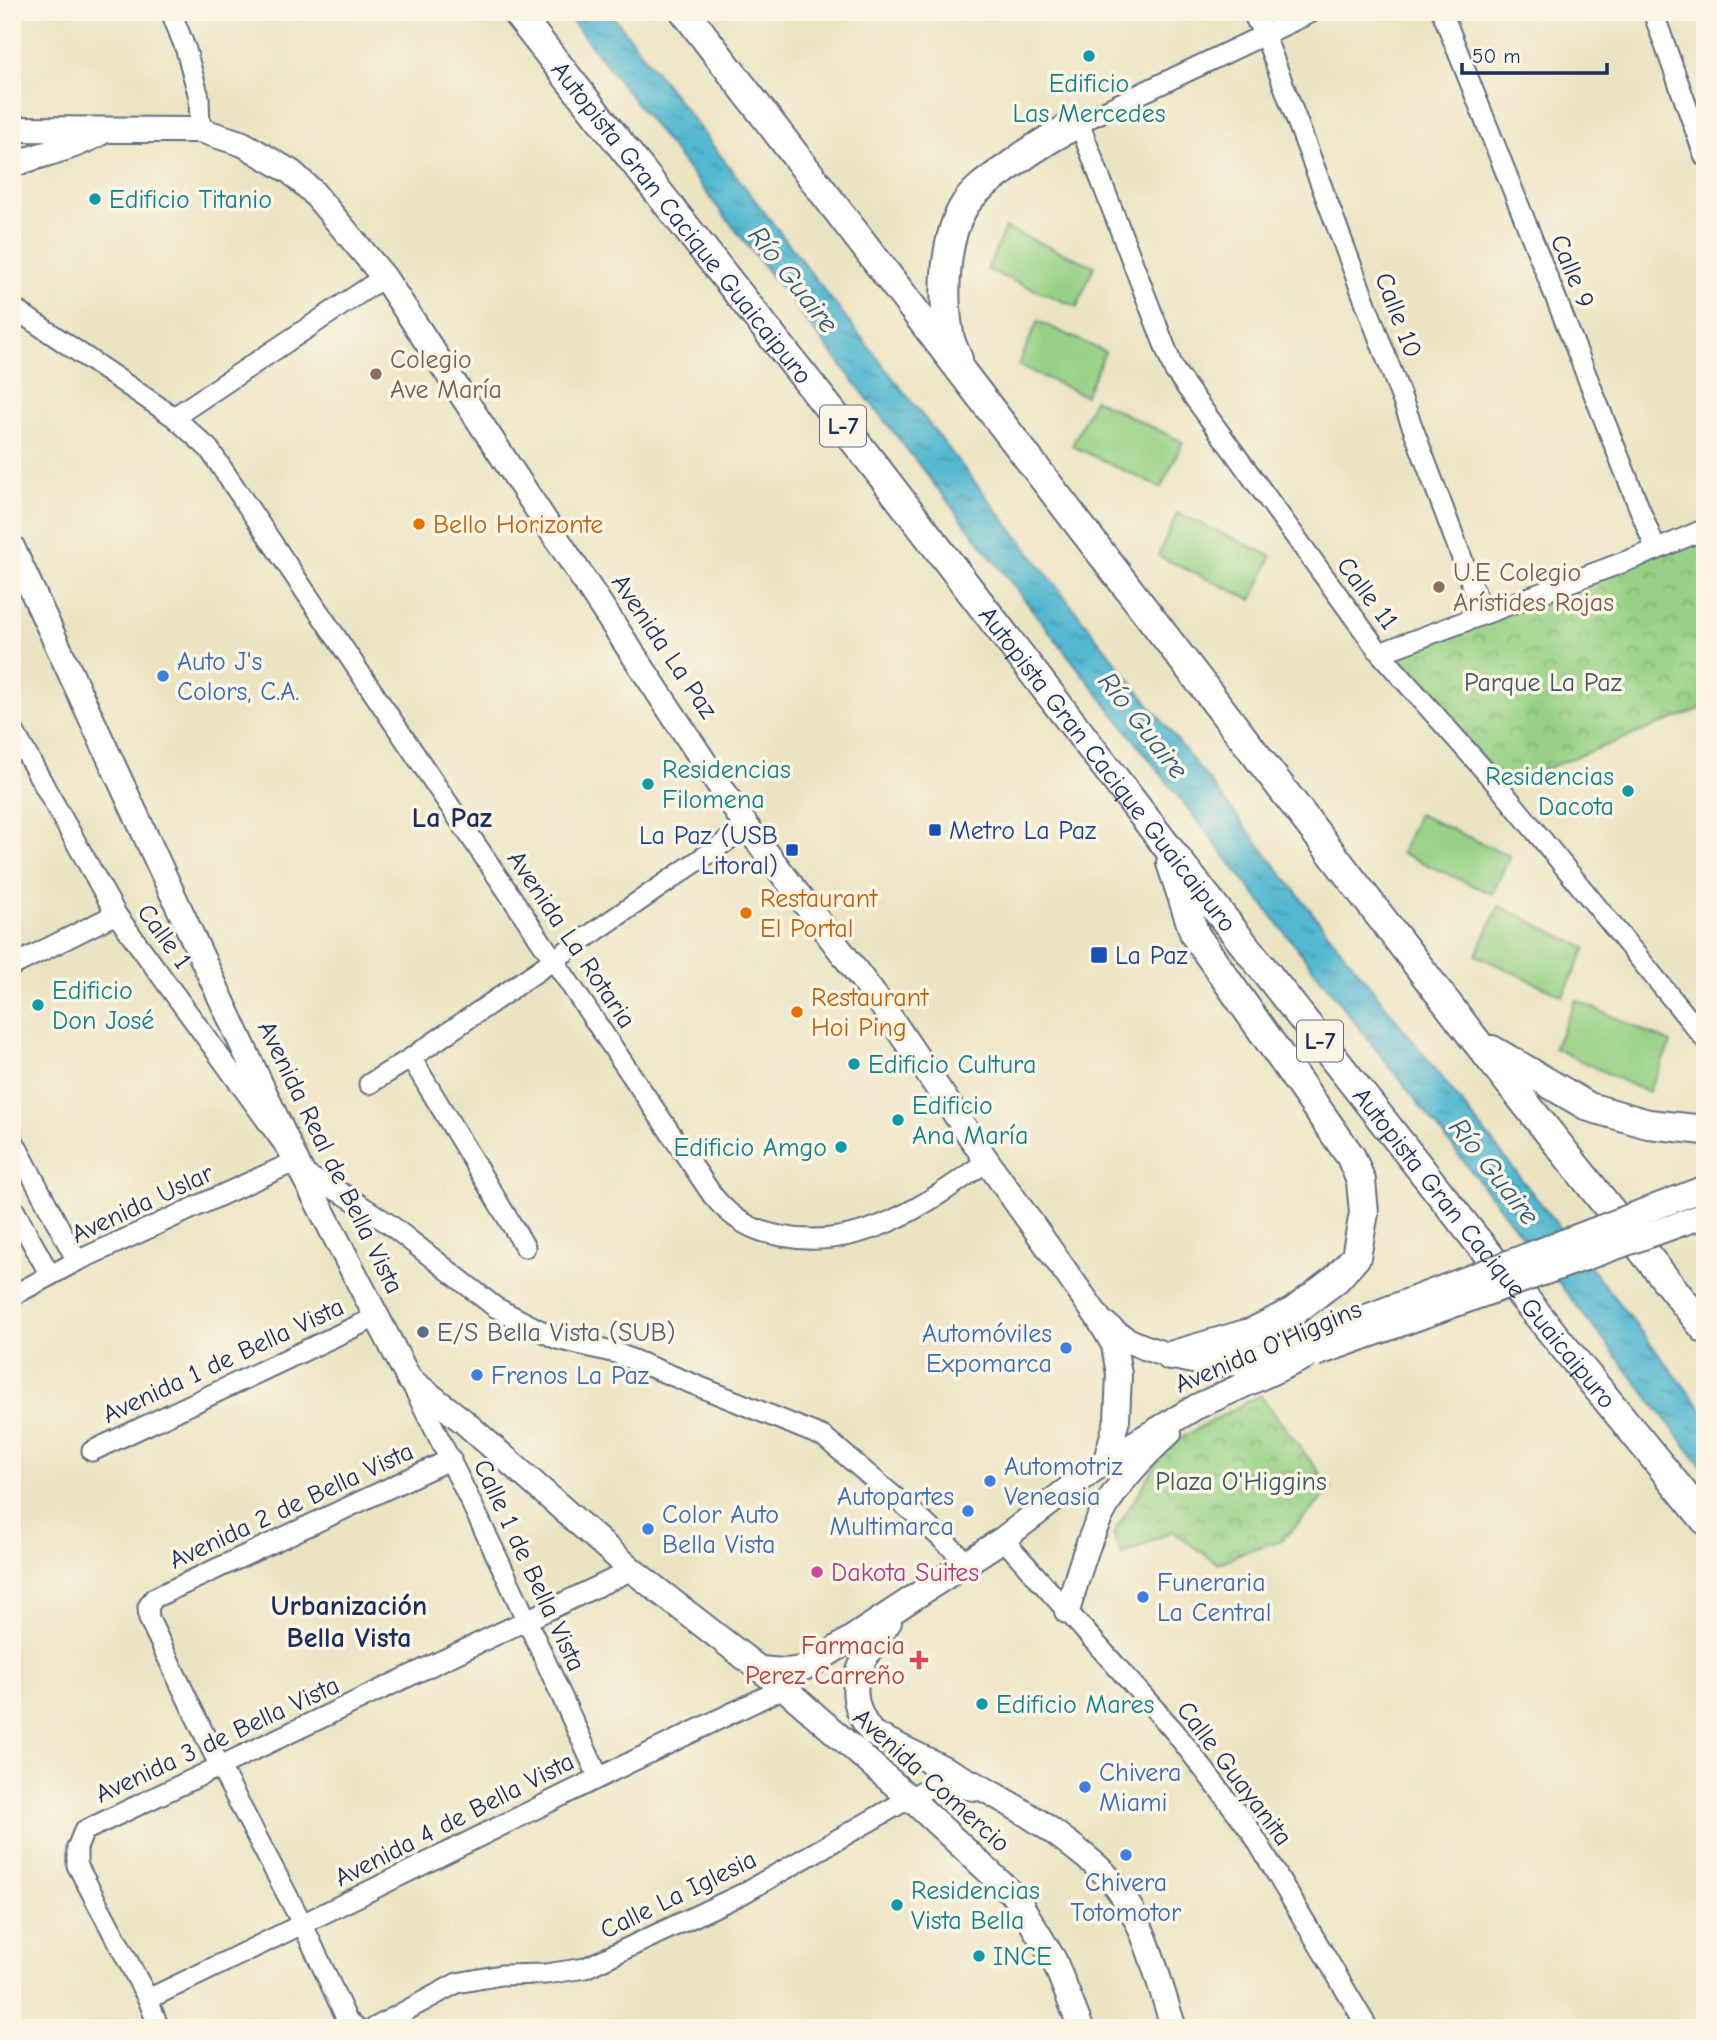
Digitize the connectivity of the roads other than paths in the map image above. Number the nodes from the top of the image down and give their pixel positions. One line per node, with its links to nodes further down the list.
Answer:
1 (171, 12): 12 (street)
2 (516, 12): 26 (highway, Autopista Gran Cacique Guaicaipuro / L-7)
3 (685, 12): 17 (highway)
4 (1252, 12): 8 (street, Calle 10)
5 (1312, 12): 8 (street)
6 (1442, 12): 21 (street, Calle 9)
7 (1653, 12): 13 (street)
8 (1265, 36): 9 (street); 22 (street, Calle 10)
9 (1079, 123): 17 (highway); 23 (street, Calle 11)
10 (12, 129): 11 (main road, Avenida La Paz)
11 (105, 130): 12 (main road, Avenida La Paz); 14 (main road, Avenida La Paz)
12 (200, 131): 15 (main road, Avenida La Paz)
13 (1705, 157)
14 (12, 165)
15 (384, 277): 18 (street); 25 (main road, Avenida La Paz)
16 (12, 307): 18 (street, Avenida La Rotaria)
17 (967, 381): 31 (highway)
18 (174, 417): 28 (street, Avenida La Rotaria)
19 (1705, 529): 21 (street)
20 (12, 547): 37 (main road, Avenida Real de Bella Vista)
21 (1656, 550): 22 (street)
22 (1483, 614): 23 (street)
23 (1380, 653): 30 (street, Calle 11)
24 (12, 728): 27 (street, Calle 1)
25 (747, 827): 28 (street); 36 (main road, Avenida La Paz)
26 (1165, 844): 50 (highway); 56 (highway, Autopista Gran Cacique Guaicaipuro / L-7)
27 (116, 914): 29 (street); 37 (street, Calle 1)
28 (555, 959): 32 (street); 36 (street, Avenida La Rotaria)
29 (12, 966)
30 (1705, 1039)
31 (1476, 1041): 34 (highway); 45 (highway)
32 (411, 1058): 33 (street); 41 (street)
33 (369, 1084)
34 (1705, 1130)
35 (12, 1138): 42 (street)
36 (987, 1161): 46 (main road, Avenida La Paz)
37 (300, 1167): 42 (street, Avenida Uslar); 47 (main road, Avenida Real de Bella Vista); 59 (street)
38 (1705, 1188): 49 (main road, Avenida O'Higgins, bridge)
39 (12, 1206): 43 (street)
40 (1705, 1215): 49 (main road, Avenida O'Higgins, bridge)
41 (525, 1247)
42 (77, 1261): 43 (street, Avenida Uslar)
43 (50, 1275): 44 (street, Avenida Uslar)
44 (12, 1296)
45 (1696, 1315): 48 (highway)
46 (1097, 1316): 50 (main road, Avenida La Paz); 55 (main road, Avenida La Paz)
47 (376, 1317): 51 (main road, Avenida Real de Bella Vista); 53 (street, Avenida 1 de Bella Vista)
48 (1705, 1329)
49 (1303, 1350): 50 (main road, Avenida La Paz); 52 (main road, Avenida O'Higgins)
50 (1170, 1356)
51 (409, 1379): 54 (street, Calle 1 de Bella Vista); 60 (main road, Avenida Real de Bella Vista)
52 (1196, 1407): 55 (main road, Avenida O'Higgins); 62 (main road)
53 (92, 1451)
54 (450, 1459): 63 (street, Calle 1 de Bella Vista); 66 (street, Avenida 2 de Bella Vista)
55 (1106, 1460): 58 (main road, Avenida O'Higgins)
56 (1700, 1514): 57 (highway)
57 (1705, 1536)
58 (1003, 1539): 59 (main road, Avenida O'Higgins); 62 (street, Calle Guayanita)
59 (963, 1566): 61 (main road, Avenida O'Higgins)
60 (632, 1570): 63 (street, Avenida 3 de Bella Vista); 64 (main road, Avenida Real de Bella Vista)
61 (895, 1611): 64 (main road, Avenida O'Higgins); 68 (main road, Avenida O'Higgins)
62 (1067, 1611): 77 (street, Calle Guayanita)
63 (528, 1621): 66 (street, Avenida 3 de Bella Vista); 67 (street, Calle 1 de Bella Vista)
64 (758, 1670): 65 (main road, Avenida Comercio)
65 (784, 1688): 67 (street, Avenida 4 de Bella Vista); 69 (main road, Avenida Comercio)
66 (219, 1765): 70 (street); 71 (street, Avenida 3 de Bella Vista)
67 (598, 1776): 70 (street, Avenida 4 de Bella Vista)
68 (996, 1794): 69 (street, Calle La Iglesia); 76 (main road, Avenida O'Higgins)
69 (911, 1799): 74 (street, Calle La Iglesia); 75 (main road, Avenida Comercio)
70 (303, 1924): 71 (street, Avenida 4 de Bella Vista); 73 (street)
71 (148, 1999): 72 (street)
72 (159, 2028)
73 (357, 2028)
74 (374, 2028)
75 (1081, 2028)
76 (1174, 2028)
77 (1368, 2028)

